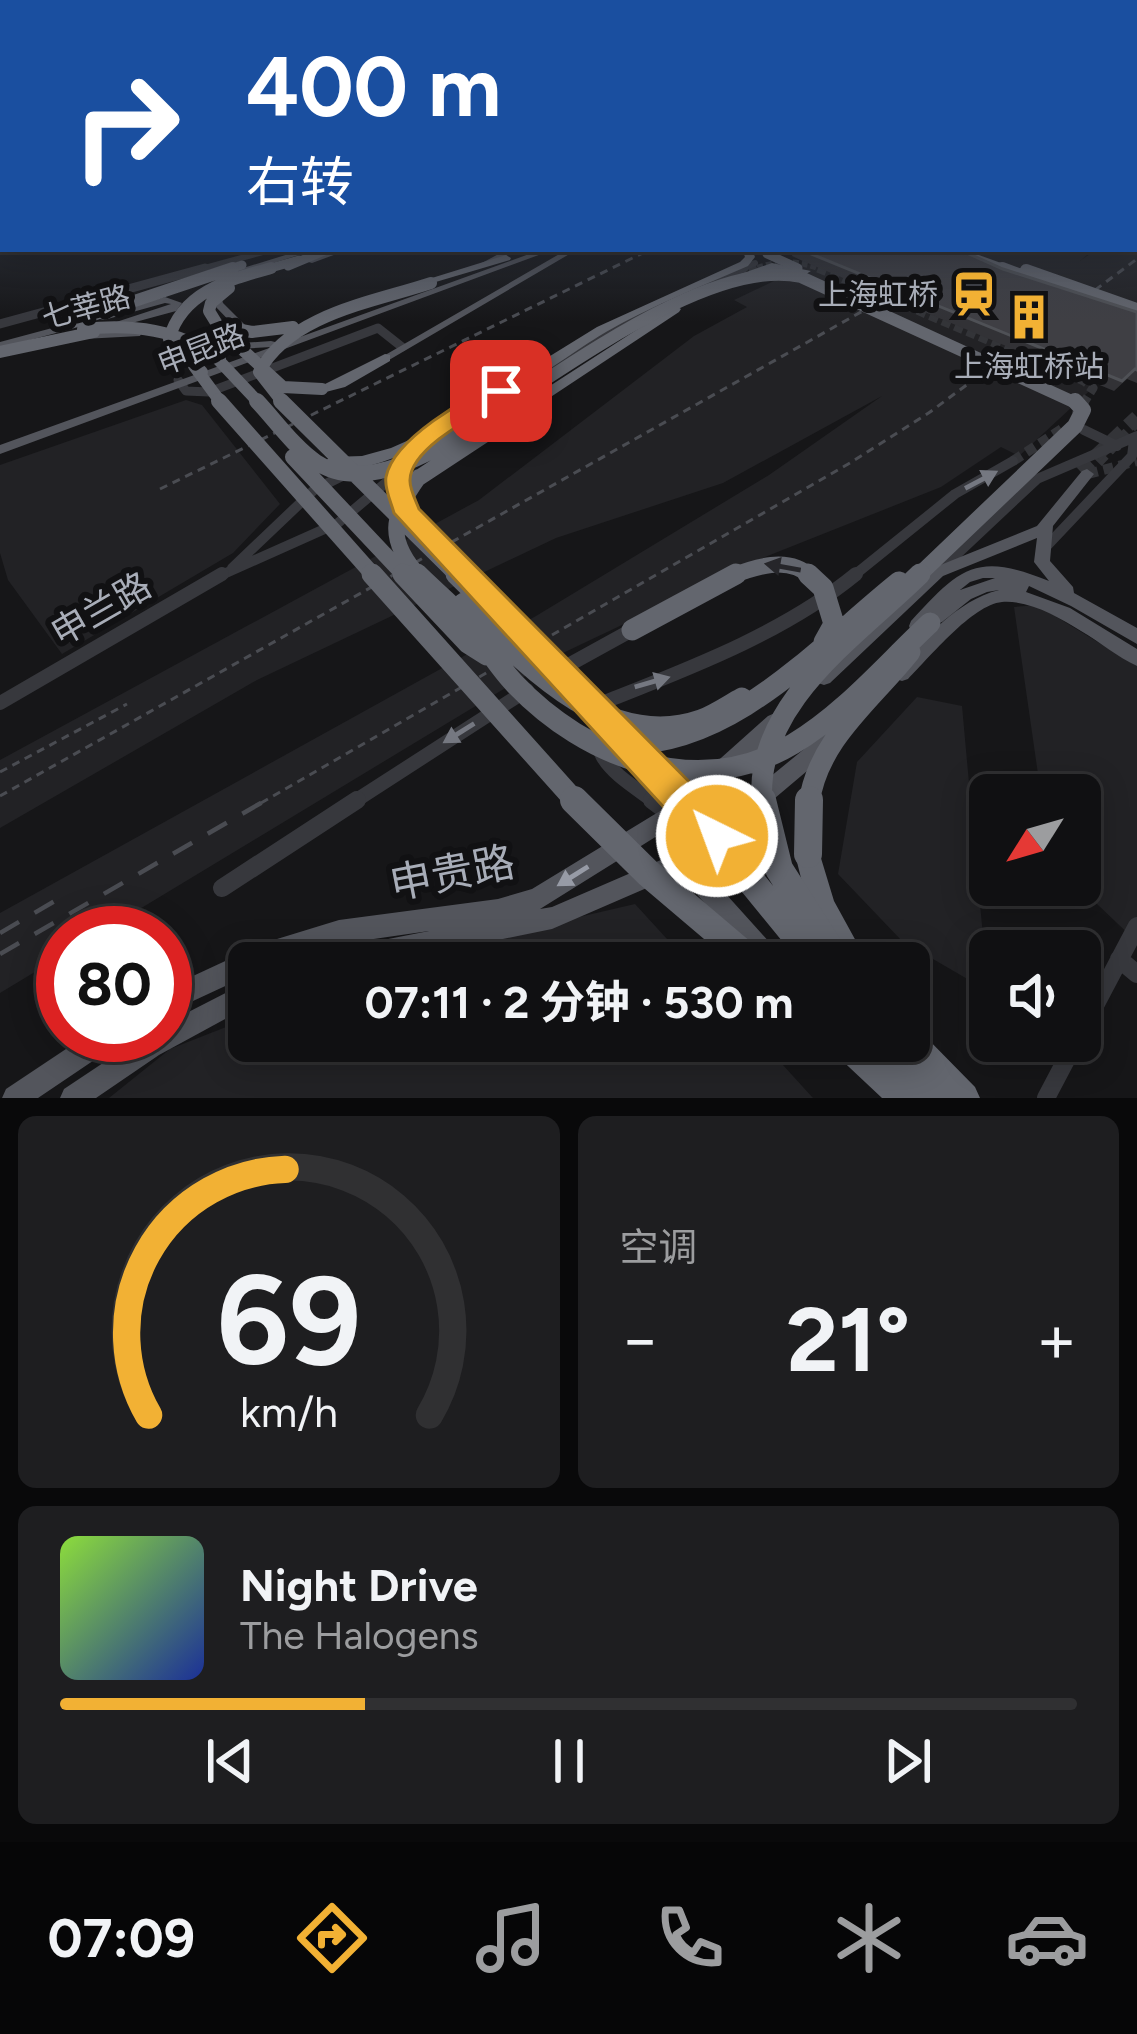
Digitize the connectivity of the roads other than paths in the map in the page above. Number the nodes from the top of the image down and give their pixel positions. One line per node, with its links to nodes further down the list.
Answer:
1 (263, 252): 24 (street)
2 (305, 252): 22 (main road, 七莘路)
3 (325, 252): 23 (main road)
4 (326, 252): 17 (highway, bridge)
5 (327, 252): 23 (main road)
6 (569, 252): 31 (main road)
7 (738, 252): 16 (highway)
8 (958, 252): 21 (highway, bridge)
9 (973, 252): 21 (highway, bridge)
10 (752, 254): 14 (highway, bridge); 16 (highway); 43 (street, 申兰路)
11 (299, 255): 18 (highway, bridge); 28 (highway, bridge)
12 (508, 258): 13 (main road); 15 (highway); 19 (main road, 申昆路); 19 (main road, 申昆路)
13 (476, 267): 15 (highway); 23 (highway, bridge)
14 (806, 271): 16 (highway, bridge); 37 (highway, bridge)
15 (461, 273): 19 (highway)
16 (735, 273): 20 (highway, bridge); 37 (highway, bridge); 43 (highway, bridge)
17 (250, 278): 23 (highway, bridge); 27 (highway, bridge)
18 (231, 281): 27 (highway, bridge); 28 (highway, bridge)
19 (426, 289): 25 (main road, 申昆路); 68 (highway, bridge)
20 (694, 297): 42 (highway, bridge); 43 (highway, bridge)
21 (1137, 312)
22 (104, 317): 28 (main road, 七莘路); 32 (main road, 七莘路)
23 (221, 318): 29 (main road); 34 (highway, bridge)
24 (0, 324)
25 (340, 324): 29 (main road); 35 (main road, 申昆路)
26 (641, 324): 36 (highway, bridge)
27 (170, 328): 35 (highway, bridge)
28 (66, 331): 30 (main road); 32 (highway, bridge)
29 (300, 337): 30 (main road)
30 (186, 343): 35 (main road)
31 (402, 347): 34 (main road); 35 (street)
32 (0, 349): 33 (highway, bridge); 39 (highway, bridge)
33 (210, 351): 43 (highway, bridge); 69 (highway, bridge)
34 (385, 358)
35 (185, 377): 40 (main road, 申昆路); 51 (highway, bridge); 57 (highway, bridge)
36 (490, 423): 42 (highway, bridge); 43 (highway, bridge)
37 (1079, 428): 41 (street); 53 (highway, bridge)
38 (1136, 438): 41 (street, 申贵路); 44 (street)
39 (277, 440): 43 (highway, bridge); 51 (highway, bridge)
40 (0, 446)
41 (1117, 446): 47 (street, 申贵路)
42 (463, 448): 43 (highway, bridge)
43 (421, 456): 46 (street, 申兰路); 48 (street, 申兰路); 57 (highway, bridge); 66 (highway, bridge); 68 (highway, bridge)
44 (1134, 456): 47 (street); 54 (street)
45 (1013, 461): 74 (street, one-way to 45)
46 (356, 469): 48 (street); 49 (street, 申兰路)
47 (1078, 471): 50 (main road); 56 (street, 申贵路)
48 (387, 485): 52 (street, 申兰路)
49 (281, 519): 52 (street); 55 (street, 申兰路)
50 (1042, 530): 54 (main road); 56 (main road, 申贵路)
51 (364, 532): 66 (highway, bridge)
52 (311, 537): 55 (street, 申兰路)
53 (947, 547): 65 (highway, bridge); 86 (highway, bridge)
54 (1042, 551): 59 (main road, 申贵路)
55 (232, 568): 70 (street, 申兰路)
56 (938, 572): 58 (main road, 申贵路); 60 (main road)
57 (400, 609): 82 (highway, bridge)
58 (899, 609): 60 (main road); 74 (main road, 申贵路)
59 (1088, 609): 63 (main road, 申贵路); 72 (main road, 申贵路)
60 (863, 622): 69 (main road)
61 (930, 623): 64 (main road); 71 (highway, bridge); 87 (highway, bridge)
62 (632, 630): 65 (highway, one-way to 62, bridge); 77 (street, one-way to 77)
63 (1137, 637)
64 (1137, 646)
65 (819, 651): 71 (highway, bridge)
66 (491, 658): 71 (highway, bridge)
67 (1137, 658): 72 (main road, 申贵路)
68 (548, 663): 78 (highway, bridge)
69 (742, 698)
70 (0, 703)
71 (580, 736)
72 (813, 753): 73 (main road, 申贵路)
73 (756, 803): 75 (main road, 申贵路); 80 (main road)
74 (672, 815): 75 (main road); 76 (main road); 90 (main road, 申贵路, one-way to 90)
75 (712, 838): 76 (main road, 申贵路); 78 (main road)
76 (682, 862): 81 (main road, 申贵路); 83 (main road)
77 (222, 888)
78 (770, 902): 80 (main road); 84 (highway, bridge)
79 (1137, 926): 88 (street)
80 (799, 933): 85 (main road)
81 (432, 942)
82 (729, 942)
83 (754, 942)
84 (804, 942)
85 (806, 942)
86 (825, 942)
87 (842, 942)
88 (1119, 959): 89 (street); 91 (street)
89 (1137, 974)
90 (192, 989)
91 (1101, 993)
92 (228, 1004): 97 (main road)
93 (69, 1062): 96 (main road)
94 (906, 1062): 98 (highway); 99 (main road); 100 (highway)
95 (1065, 1062): 101 (street)
96 (15, 1098)
97 (73, 1098)
98 (935, 1098)
99 (952, 1098)
100 (964, 1098)
101 (1046, 1098)

